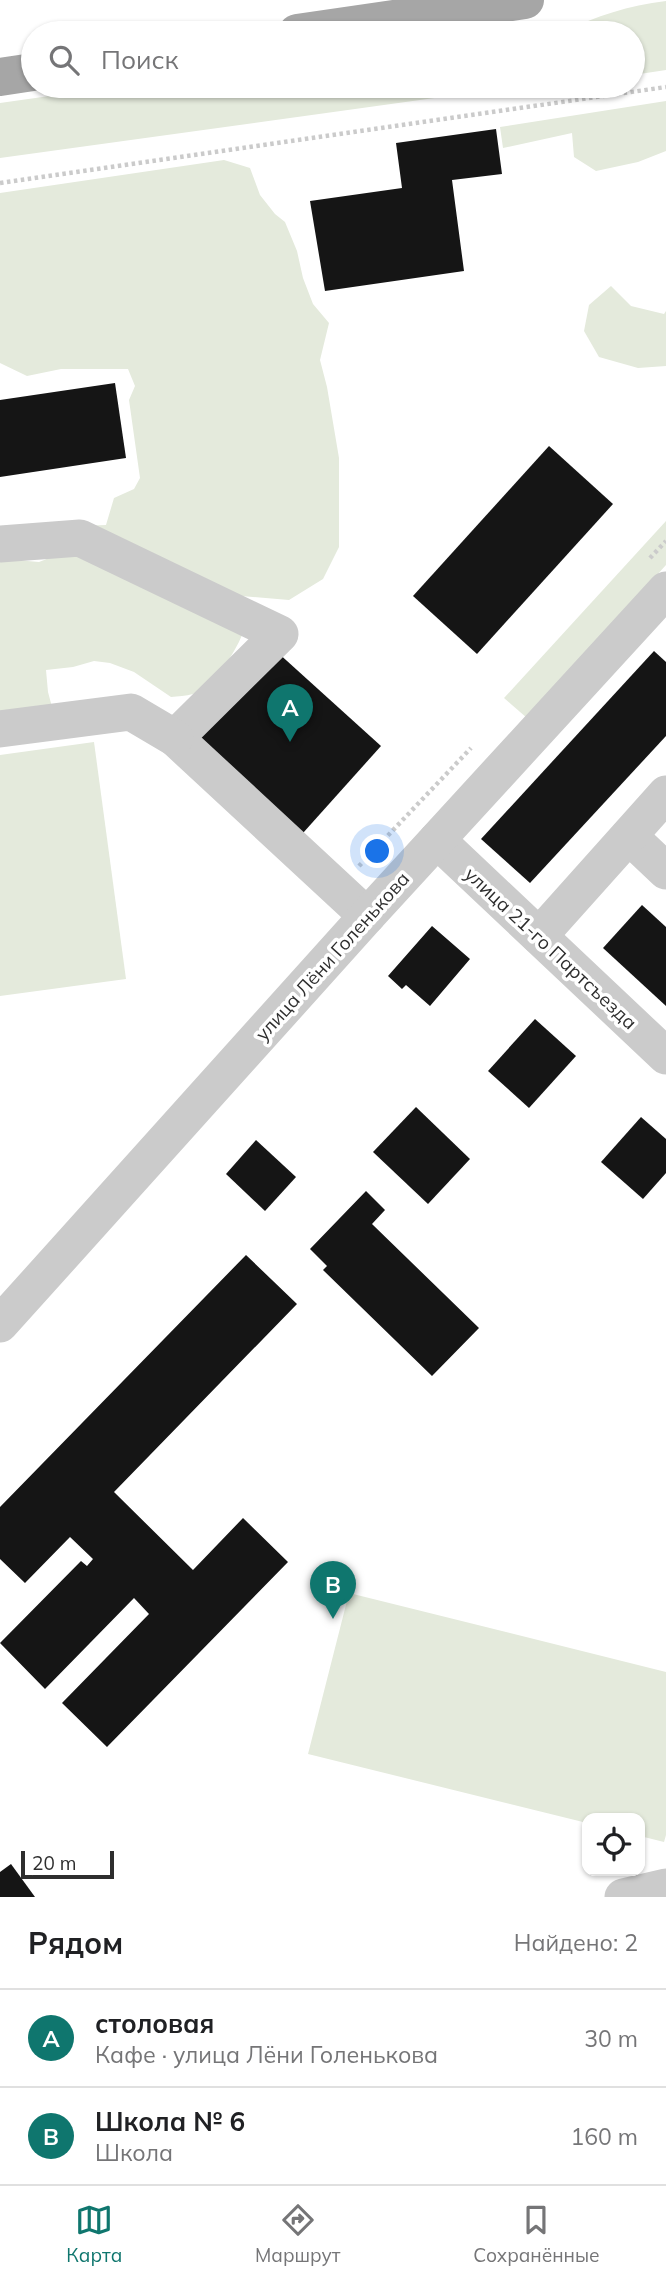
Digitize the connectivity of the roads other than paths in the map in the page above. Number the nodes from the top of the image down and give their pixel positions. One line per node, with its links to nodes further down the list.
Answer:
1 (525, 0): 2 (main road)
2 (380, 21)
3 (21, 74): 4 (main road)
4 (0, 77)
5 (0, 544): 8 (street)
6 (666, 590): 11 (street, улица Лёни Голенькова)
7 (0, 729): 8 (street)
8 (175, 738): 13 (street)
9 (666, 794): 10 (street)
10 (629, 836): 12 (street); 14 (street)
11 (437, 840): 13 (street, улица Лёни Голенькова); 14 (street, улица 21-го Партсъезда)
12 (666, 871)
13 (367, 916): 16 (street, улица Лёни Голенькова)
14 (539, 936): 15 (street, улица 21-го Партсъезда)
15 (666, 1056)
16 (0, 1324)
17 (666, 1887): 18 (street)
18 (622, 1897)

